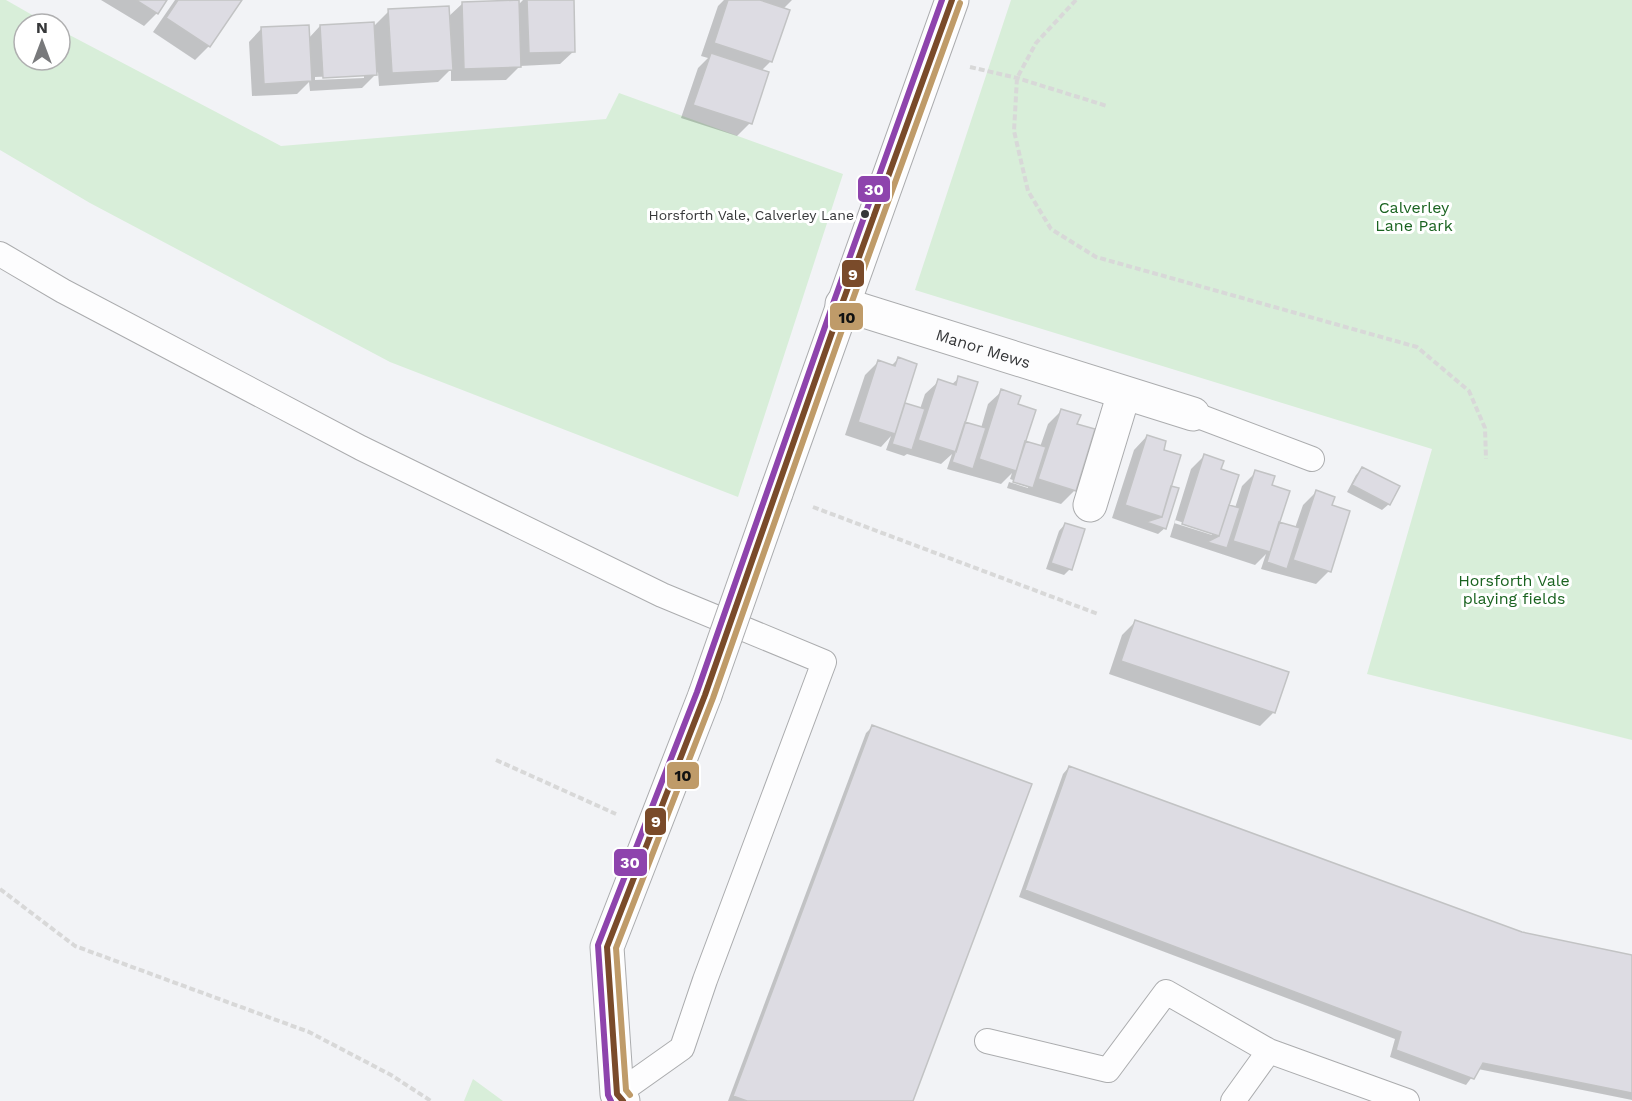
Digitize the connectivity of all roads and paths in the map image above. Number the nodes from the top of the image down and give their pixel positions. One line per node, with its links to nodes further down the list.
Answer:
1 (952, 0): 3 (street)
2 (1076, 0): 4 (path)
3 (932, 58): 4 (path); 7 (street)
4 (1017, 78): 5 (path); 11 (path)
5 (1107, 106)
6 (0, 254): 20 (lane)
7 (842, 304): 8 (street, Manor Mews); 16 (street, bridge)
8 (1124, 393): 9 (street, Manor Mews); 12 (street)
9 (1192, 414): 10 (lane)
10 (1312, 459)
11 (1486, 459)
12 (1090, 506)
13 (818, 508): 14 (path)
14 (1098, 614)
15 (496, 760): 16 (path)
16 (652, 830): 20 (street)
17 (0, 889): 21 (path)
18 (987, 1041): 19 (lane)
19 (1269, 1051): 22 (lane); 23 (lane)
20 (620, 1098)
21 (431, 1101)
22 (1233, 1101)
23 (1407, 1101)

